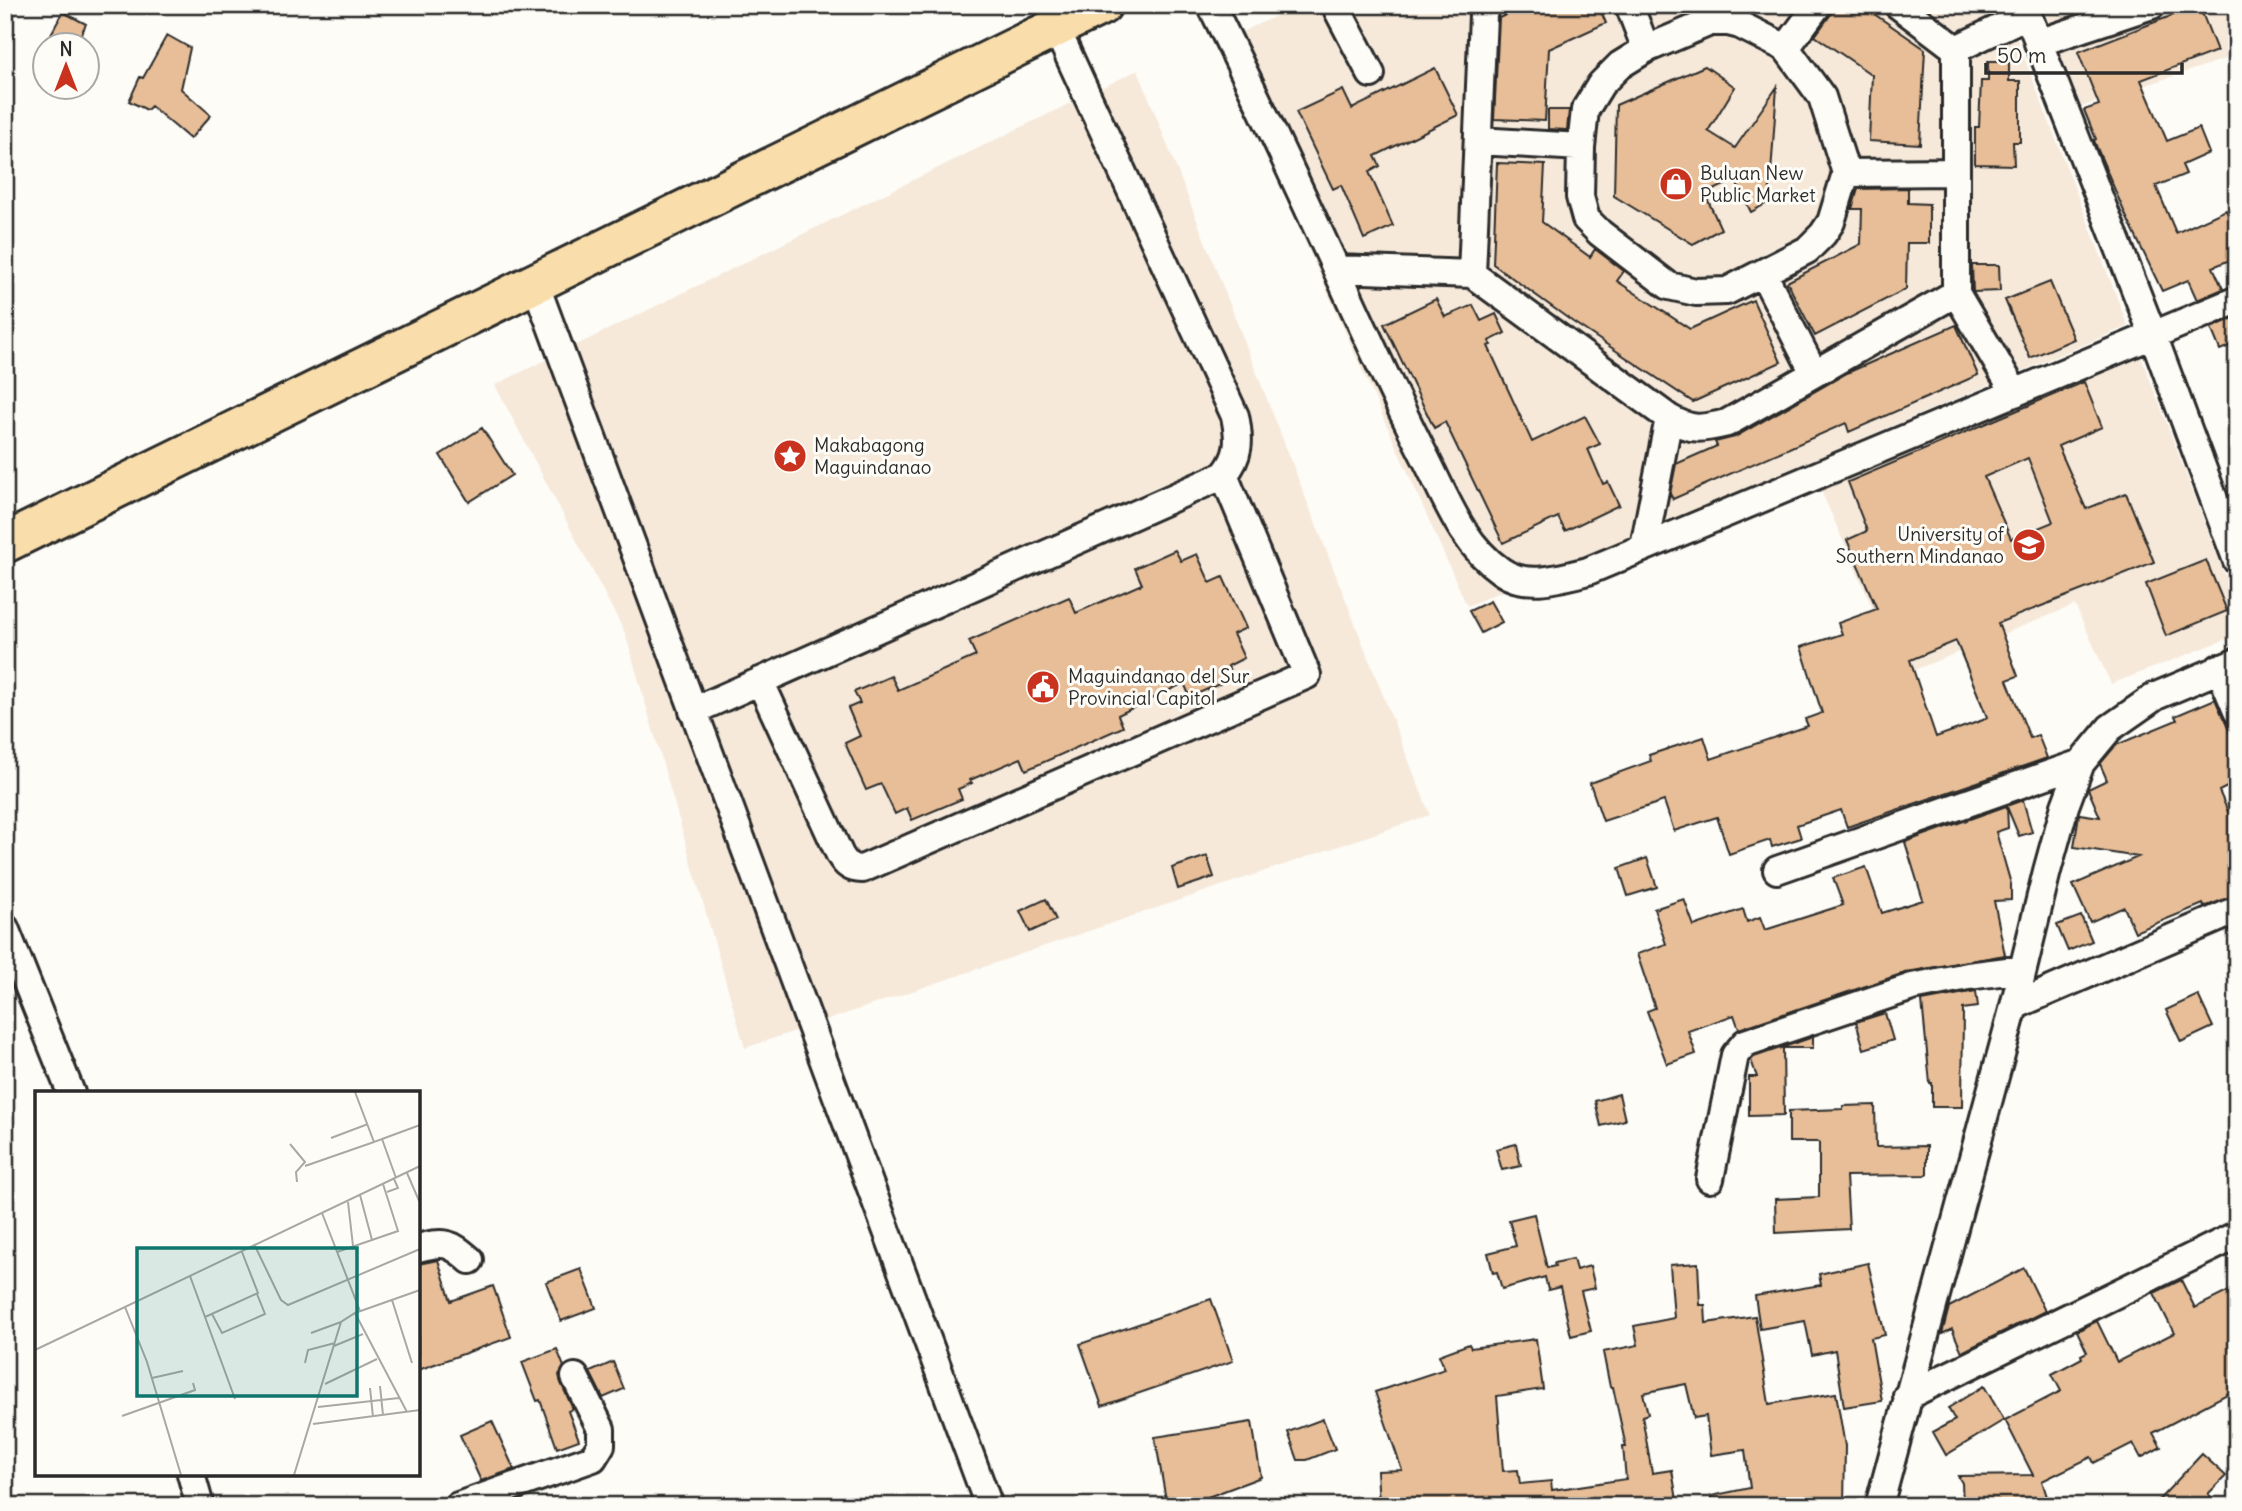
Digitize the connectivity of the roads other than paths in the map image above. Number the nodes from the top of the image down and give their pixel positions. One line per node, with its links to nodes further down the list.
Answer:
1 (1102, 5): 10 (highway)
2 (1211, 5): 20 (street)
3 (1335, 5): 15 (street)
4 (1486, 5): 16 (street)
5 (1629, 5): 13 (street)
6 (1818, 5): 12 (street)
7 (1898, 5): 14 (street)
8 (2152, 5): 11 (street)
9 (2026, 10): 11 (street); 14 (street)
10 (1056, 27): 23 (highway); 30 (street)
11 (2038, 43): 26 (street)
12 (1786, 48): 13 (street); 19 (street)
13 (1646, 49): 17 (street)
14 (1956, 49): 18 (street)
15 (1371, 74)
16 (1478, 141): 17 (street); 22 (street)
17 (1581, 146): 21 (street)
18 (1956, 172): 19 (street); 24 (street)
19 (1846, 173): 21 (street)
20 (1336, 270): 22 (street); 32 (street)
21 (1763, 272): 27 (street)
22 (1472, 274): 29 (street)
23 (535, 283): 31 (highway); 36 (street)
24 (1956, 293): 27 (street); 28 (street)
25 (2237, 300): 26 (street)
26 (2153, 335): 28 (street); 33 (street)
27 (1814, 373): 29 (street)
28 (2015, 393): 32 (street)
29 (1669, 418): 32 (street)
30 (1224, 475): 35 (street); 35 (street)
31 (5, 543)
32 (1644, 547)
33 (2237, 561)
34 (2228, 665): 37 (street); 38 (street)
35 (760, 681): 36 (street)
36 (693, 711): 54 (street)
37 (2237, 711)
38 (2081, 763): 39 (street); 42 (street)
39 (1777, 870)
40 (2237, 910): 43 (street)
41 (5, 928): 44 (street)
42 (2023, 969): 43 (street); 45 (street)
43 (2014, 1006): 50 (street)
44 (70, 1091)
45 (1710, 1179)
46 (2237, 1235): 50 (street)
47 (420, 1248): 48 (street)
48 (470, 1260)
49 (575, 1377): 53 (street)
50 (1907, 1396): 55 (street)
51 (192, 1476): 52 (street)
52 (201, 1506)
53 (458, 1506)
54 (989, 1506)
55 (1880, 1506)

